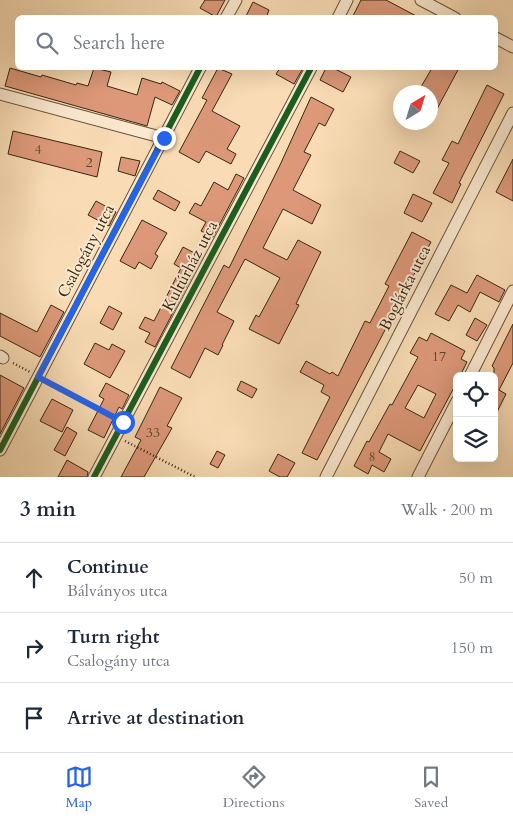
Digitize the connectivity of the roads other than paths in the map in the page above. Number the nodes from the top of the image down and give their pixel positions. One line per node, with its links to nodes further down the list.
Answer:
1 (236, 0): 4 (street)
2 (348, 0): 5 (street)
3 (420, 0): 6 (street)
4 (228, 15)
5 (340, 15)
6 (449, 15)
7 (498, 39): 8 (street)
8 (513, 47)
9 (199, 70): 13 (street, Csalogány utca)
10 (311, 70): 18 (street, Kultúrház utca)
11 (0, 94): 13 (street)
12 (513, 113): 19 (street, Boglárka utca)
13 (164, 138): 17 (street, Csalogány utca)
14 (513, 291): 15 (street)
15 (472, 372)
16 (453, 409): 20 (street)
17 (0, 450)
18 (94, 477)
19 (326, 477)
20 (418, 477)

